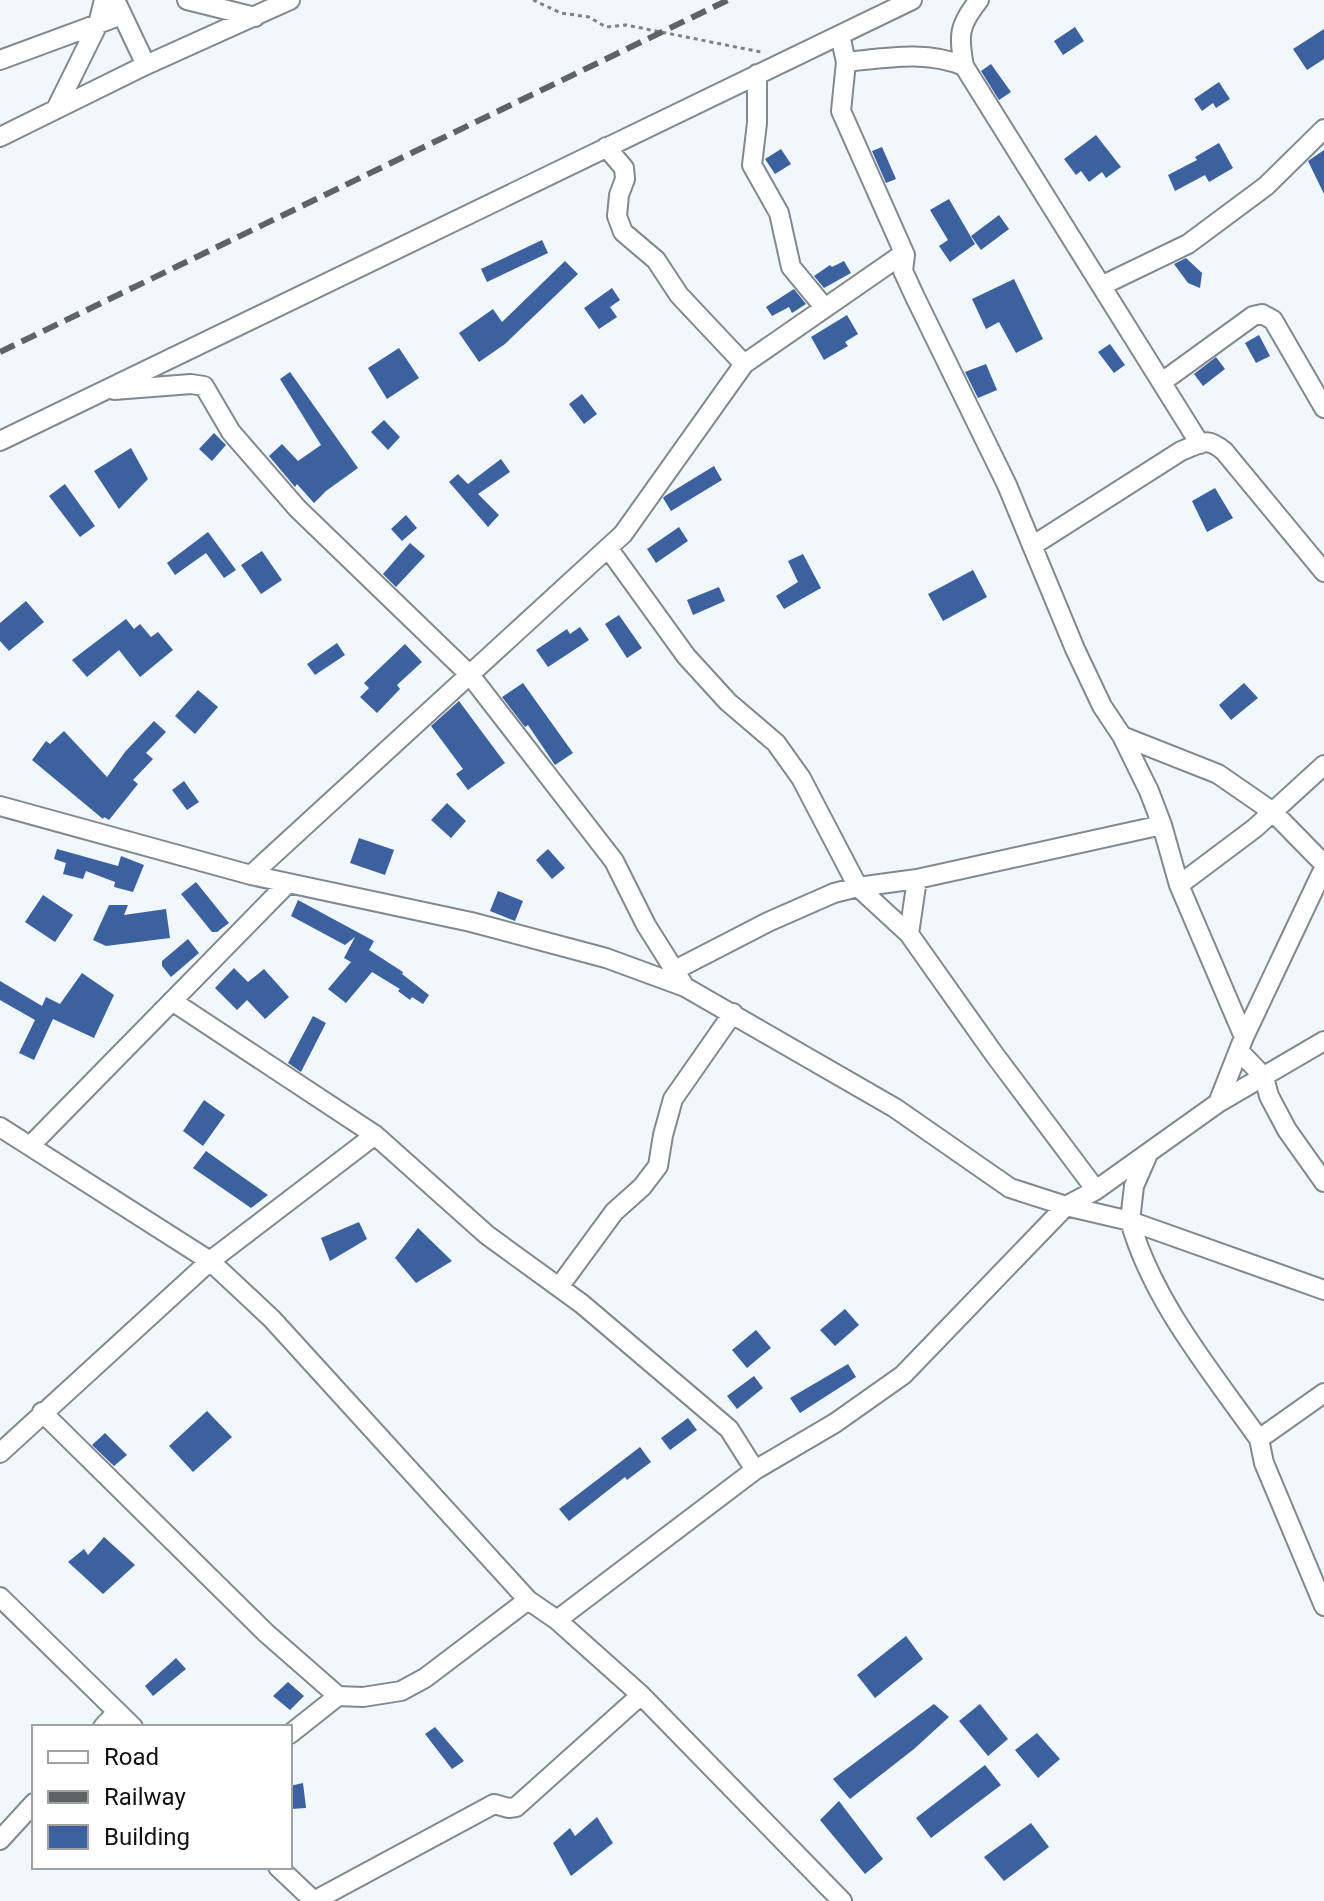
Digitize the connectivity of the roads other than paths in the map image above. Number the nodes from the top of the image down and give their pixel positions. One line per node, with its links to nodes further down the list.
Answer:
1 (104, 0): 8 (street)
2 (187, 0): 7 (street)
3 (290, 0): 7 (street)
4 (912, 0): 9 (street)
5 (979, 0): 13 (street)
6 (119, 8): 8 (street); 12 (street)
7 (255, 17): 12 (street)
8 (98, 24): 10 (street); 15 (street)
9 (840, 35): 11 (street); 14 (street)
10 (0, 60)
11 (846, 62): 13 (street); 19 (street)
12 (146, 65): 15 (street)
13 (964, 66): 20 (street)
14 (757, 74): 18 (street); 21 (street)
15 (56, 109): 17 (street)
16 (1324, 129): 20 (street)
17 (0, 137)
18 (606, 147): 22 (street); 24 (street)
19 (905, 255): 21 (street); 28 (street)
20 (1103, 285): 23 (street)
21 (824, 307): 22 (street)
22 (744, 364): 29 (street)
23 (1162, 382): 25 (street); 27 (street)
24 (103, 391): 26 (street); 31 (street)
25 (1324, 408)
26 (0, 441)
27 (1200, 444): 28 (street); 30 (street)
28 (1032, 546): 32 (street)
29 (608, 548): 31 (street); 42 (street)
30 (1324, 572)
31 (470, 675): 38 (street); 44 (street)
32 (1122, 736): 35 (street); 36 (street)
33 (1324, 765): 35 (street)
34 (0, 806): 38 (street)
35 (1273, 812): 37 (street); 41 (street)
36 (1162, 825): 39 (street); 41 (street)
37 (1324, 866): 49 (street)
38 (251, 875): 40 (street)
39 (917, 879): 42 (street); 43 (street)
40 (288, 883): 45 (street); 46 (street)
41 (1179, 885): 49 (street)
42 (858, 887): 43 (street); 44 (street)
43 (909, 934): 57 (street)
44 (675, 970): 45 (street)
45 (685, 987): 47 (street)
46 (172, 1001): 53 (street); 54 (street)
47 (733, 1013): 58 (street); 61 (street)
48 (1324, 1041): 50 (street)
49 (1242, 1044): 50 (street); 51 (street)
50 (1264, 1077): 51 (street); 56 (street)
51 (1218, 1103): 55 (street)
52 (0, 1127): 54 (street)
53 (375, 1135): 60 (street); 61 (street)
54 (30, 1146): 60 (street)
55 (1149, 1152): 57 (street); 59 (street)
56 (1324, 1182)
57 (1096, 1190): 58 (street)
58 (1066, 1206): 59 (street); 67 (street)
59 (1130, 1221): 62 (street); 65 (street)
60 (210, 1261): 64 (street); 69 (street)
61 (559, 1287): 67 (street)
62 (1324, 1290)
63 (1324, 1393): 65 (street)
64 (42, 1412): 66 (street); 73 (street)
65 (1259, 1439): 70 (street)
66 (0, 1453)
67 (755, 1470): 71 (street)
68 (0, 1597): 74 (street)
69 (528, 1600): 71 (street); 73 (street)
70 (1324, 1606)
71 (557, 1620): 72 (street)
72 (641, 1695): 81 (street); 82 (street)
73 (338, 1696): 77 (street)
74 (117, 1712): 75 (street); 76 (street)
75 (105, 1725)
76 (131, 1725)
77 (292, 1732)
78 (32, 1805): 79 (street)
79 (0, 1840)
80 (280, 1869): 81 (street)
81 (314, 1901)
82 (842, 1901)

